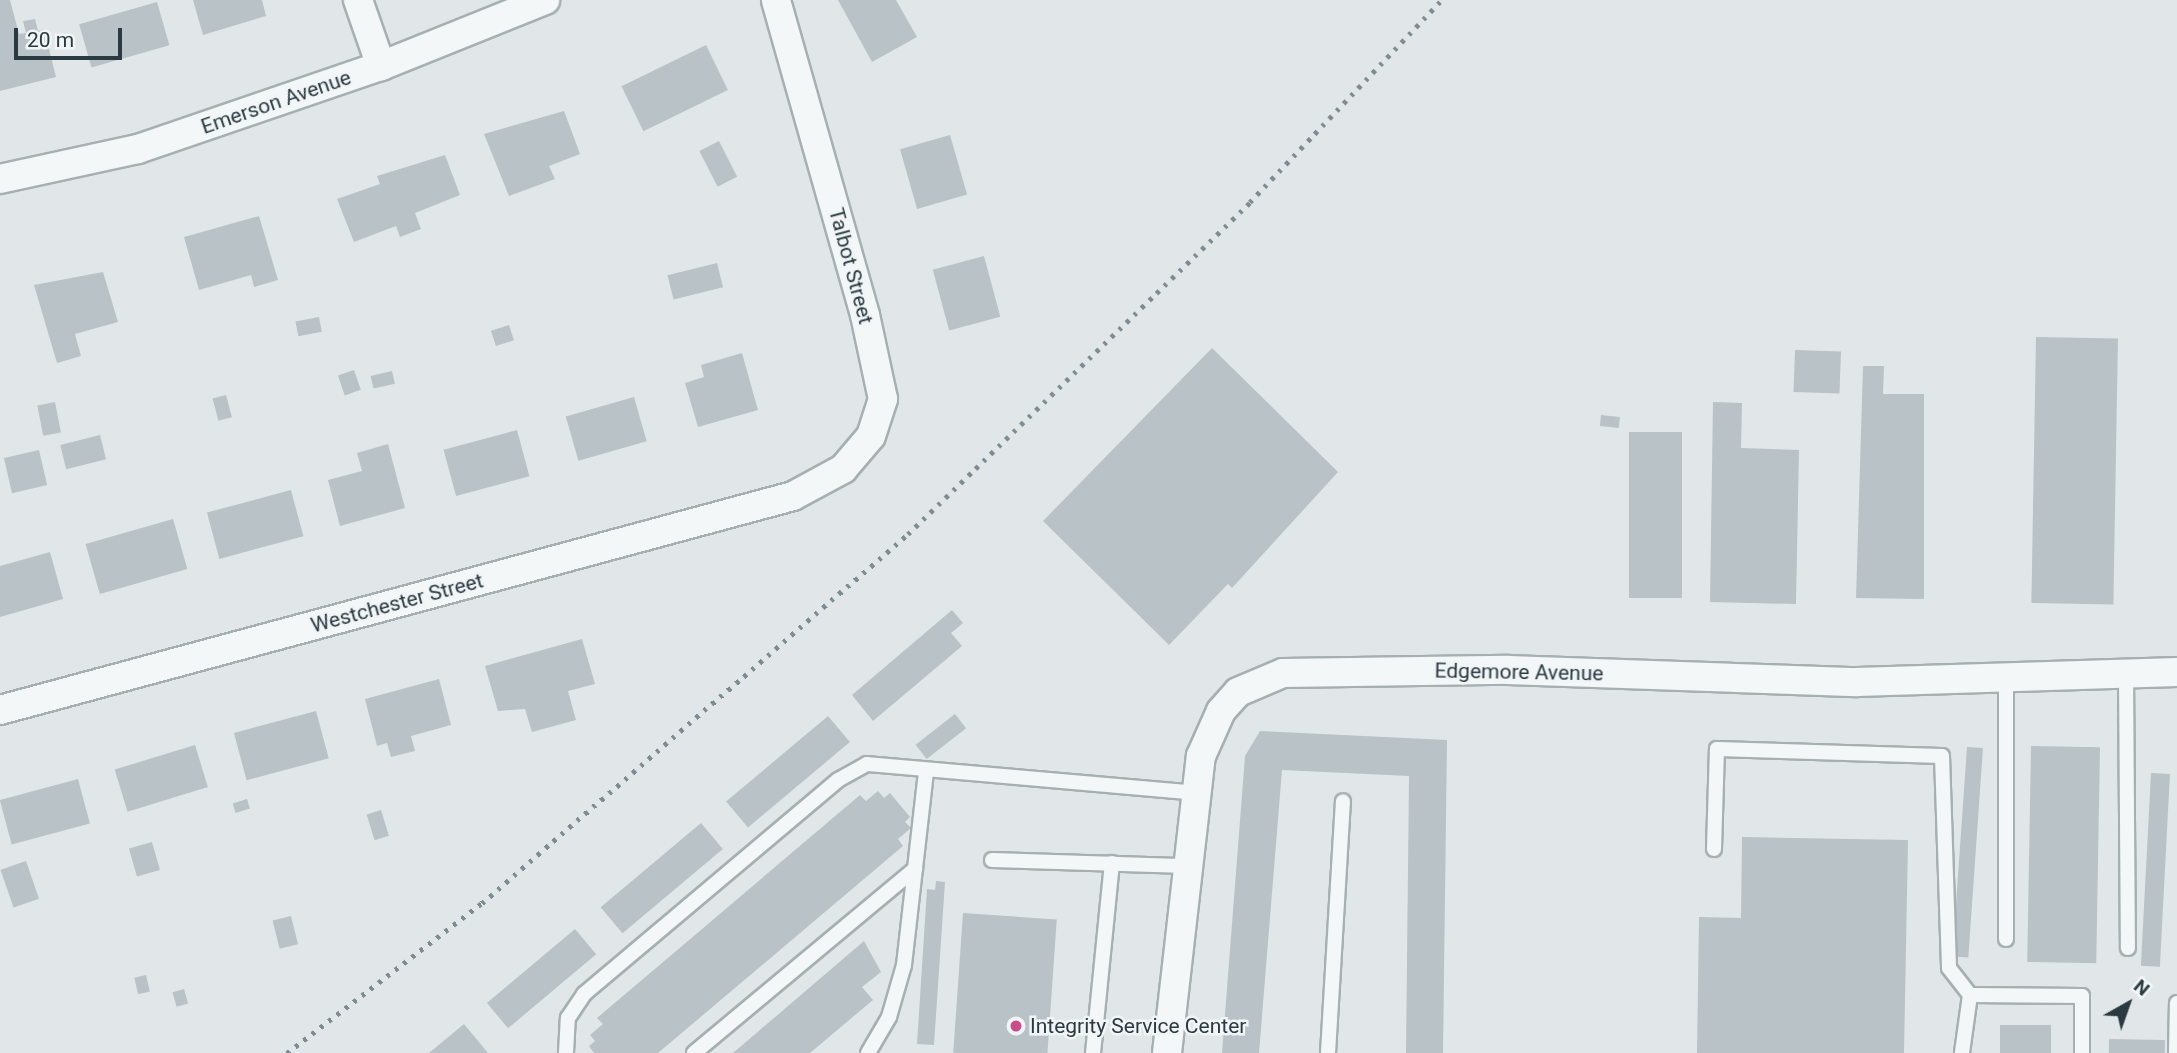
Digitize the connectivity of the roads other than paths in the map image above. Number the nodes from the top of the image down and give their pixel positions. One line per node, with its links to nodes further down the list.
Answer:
1 (358, 0): 4 (street)
2 (545, 0): 4 (street, Emerson Avenue)
3 (776, 0): 6 (street, Talbot Street)
4 (381, 66): 5 (street, Emerson Avenue)
5 (0, 179)
6 (793, 496): 10 (street, Westchester Street)
7 (2177, 671): 8 (street, Edgemore Avenue)
8 (2126, 674): 9 (street, Edgemore Avenue); 20 (lane)
9 (2006, 678): 12 (street, Edgemore Avenue); 19 (lane)
10 (0, 710)
11 (926, 771): 12 (lane); 18 (lane); 23 (lane)
12 (1197, 793): 17 (street, Edgemore Avenue)
13 (1343, 801): 28 (lane)
14 (1714, 849): 21 (lane)
15 (992, 860): 16 (lane)
16 (1112, 863): 17 (lane); 26 (lane)
17 (1188, 866): 27 (street, Edgemore Avenue)
18 (915, 869): 24 (lane); 25 (lane)
19 (2006, 939)
20 (2128, 948)
21 (1970, 995): 29 (lane); 30 (lane)
22 (2177, 1003): 31 (lane)
23 (566, 1053)
24 (694, 1053)
25 (868, 1053)
26 (1093, 1053)
27 (1167, 1053)
28 (1328, 1053)
29 (1962, 1053)
30 (2082, 1053)
31 (2176, 1053)

